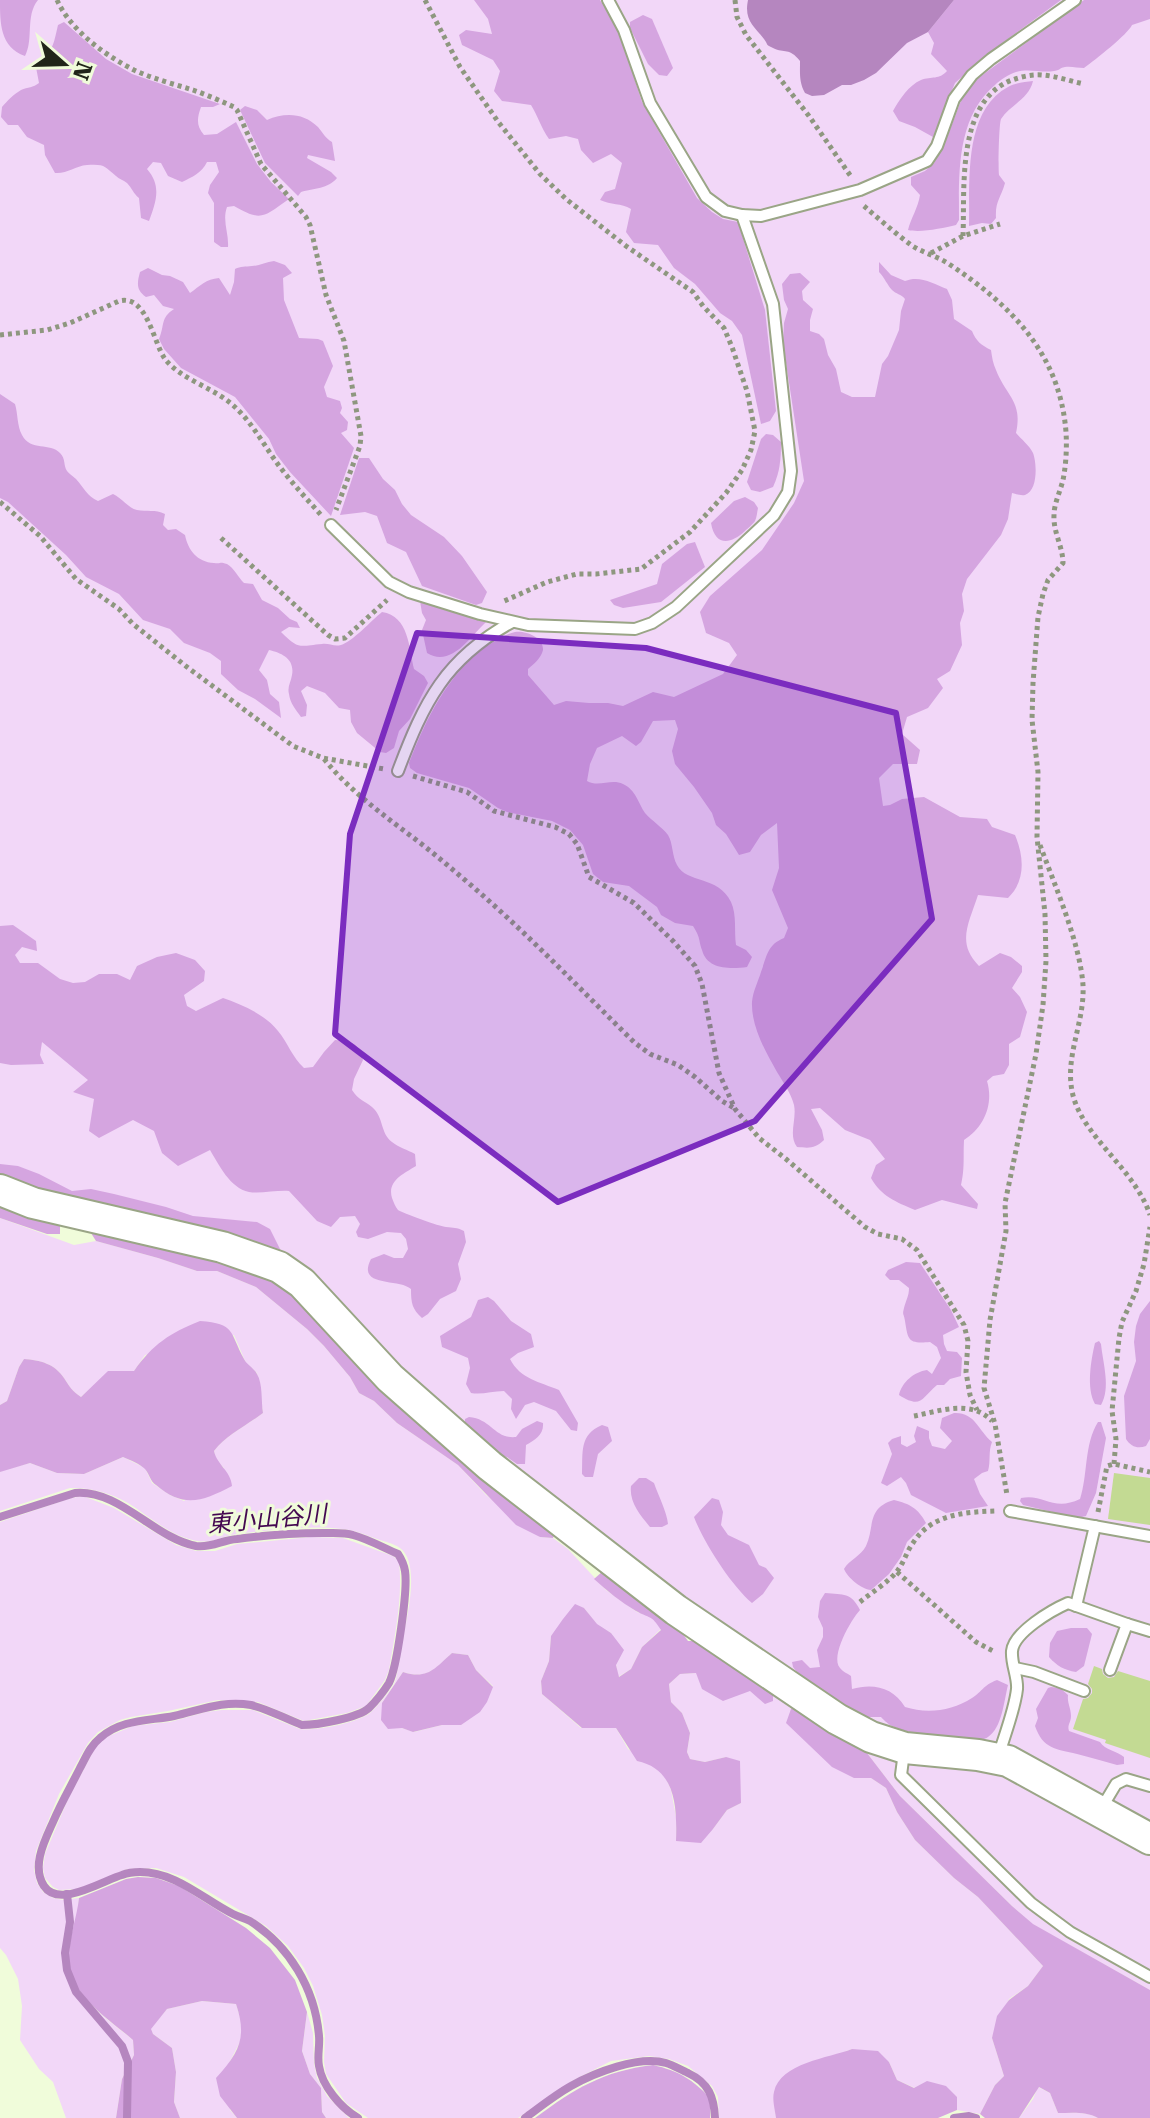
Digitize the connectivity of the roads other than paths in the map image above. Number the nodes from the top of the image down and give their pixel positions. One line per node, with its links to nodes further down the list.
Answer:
1 (608, 0): 3 (lane)
2 (1075, 0): 3 (lane)
3 (742, 215): 5 (lane)
4 (331, 525): 5 (lane)
5 (513, 622): 6 (lane)
6 (398, 771)
7 (0, 1190): 17 (street)
8 (1010, 1511): 9 (lane)
9 (1095, 1526): 10 (lane); 11 (lane)
10 (1150, 1536)
11 (1076, 1606): 12 (lane); 14 (lane)
12 (1127, 1624): 13 (lane); 15 (lane)
13 (1150, 1631)
14 (1015, 1668): 16 (lane); 18 (lane)
15 (1110, 1670)
16 (1084, 1691)
17 (905, 1748): 18 (street); 22 (lane)
18 (998, 1759): 20 (street)
19 (1150, 1786): 20 (lane)
20 (1099, 1811): 21 (street)
21 (1150, 1839)
22 (1150, 1977)

